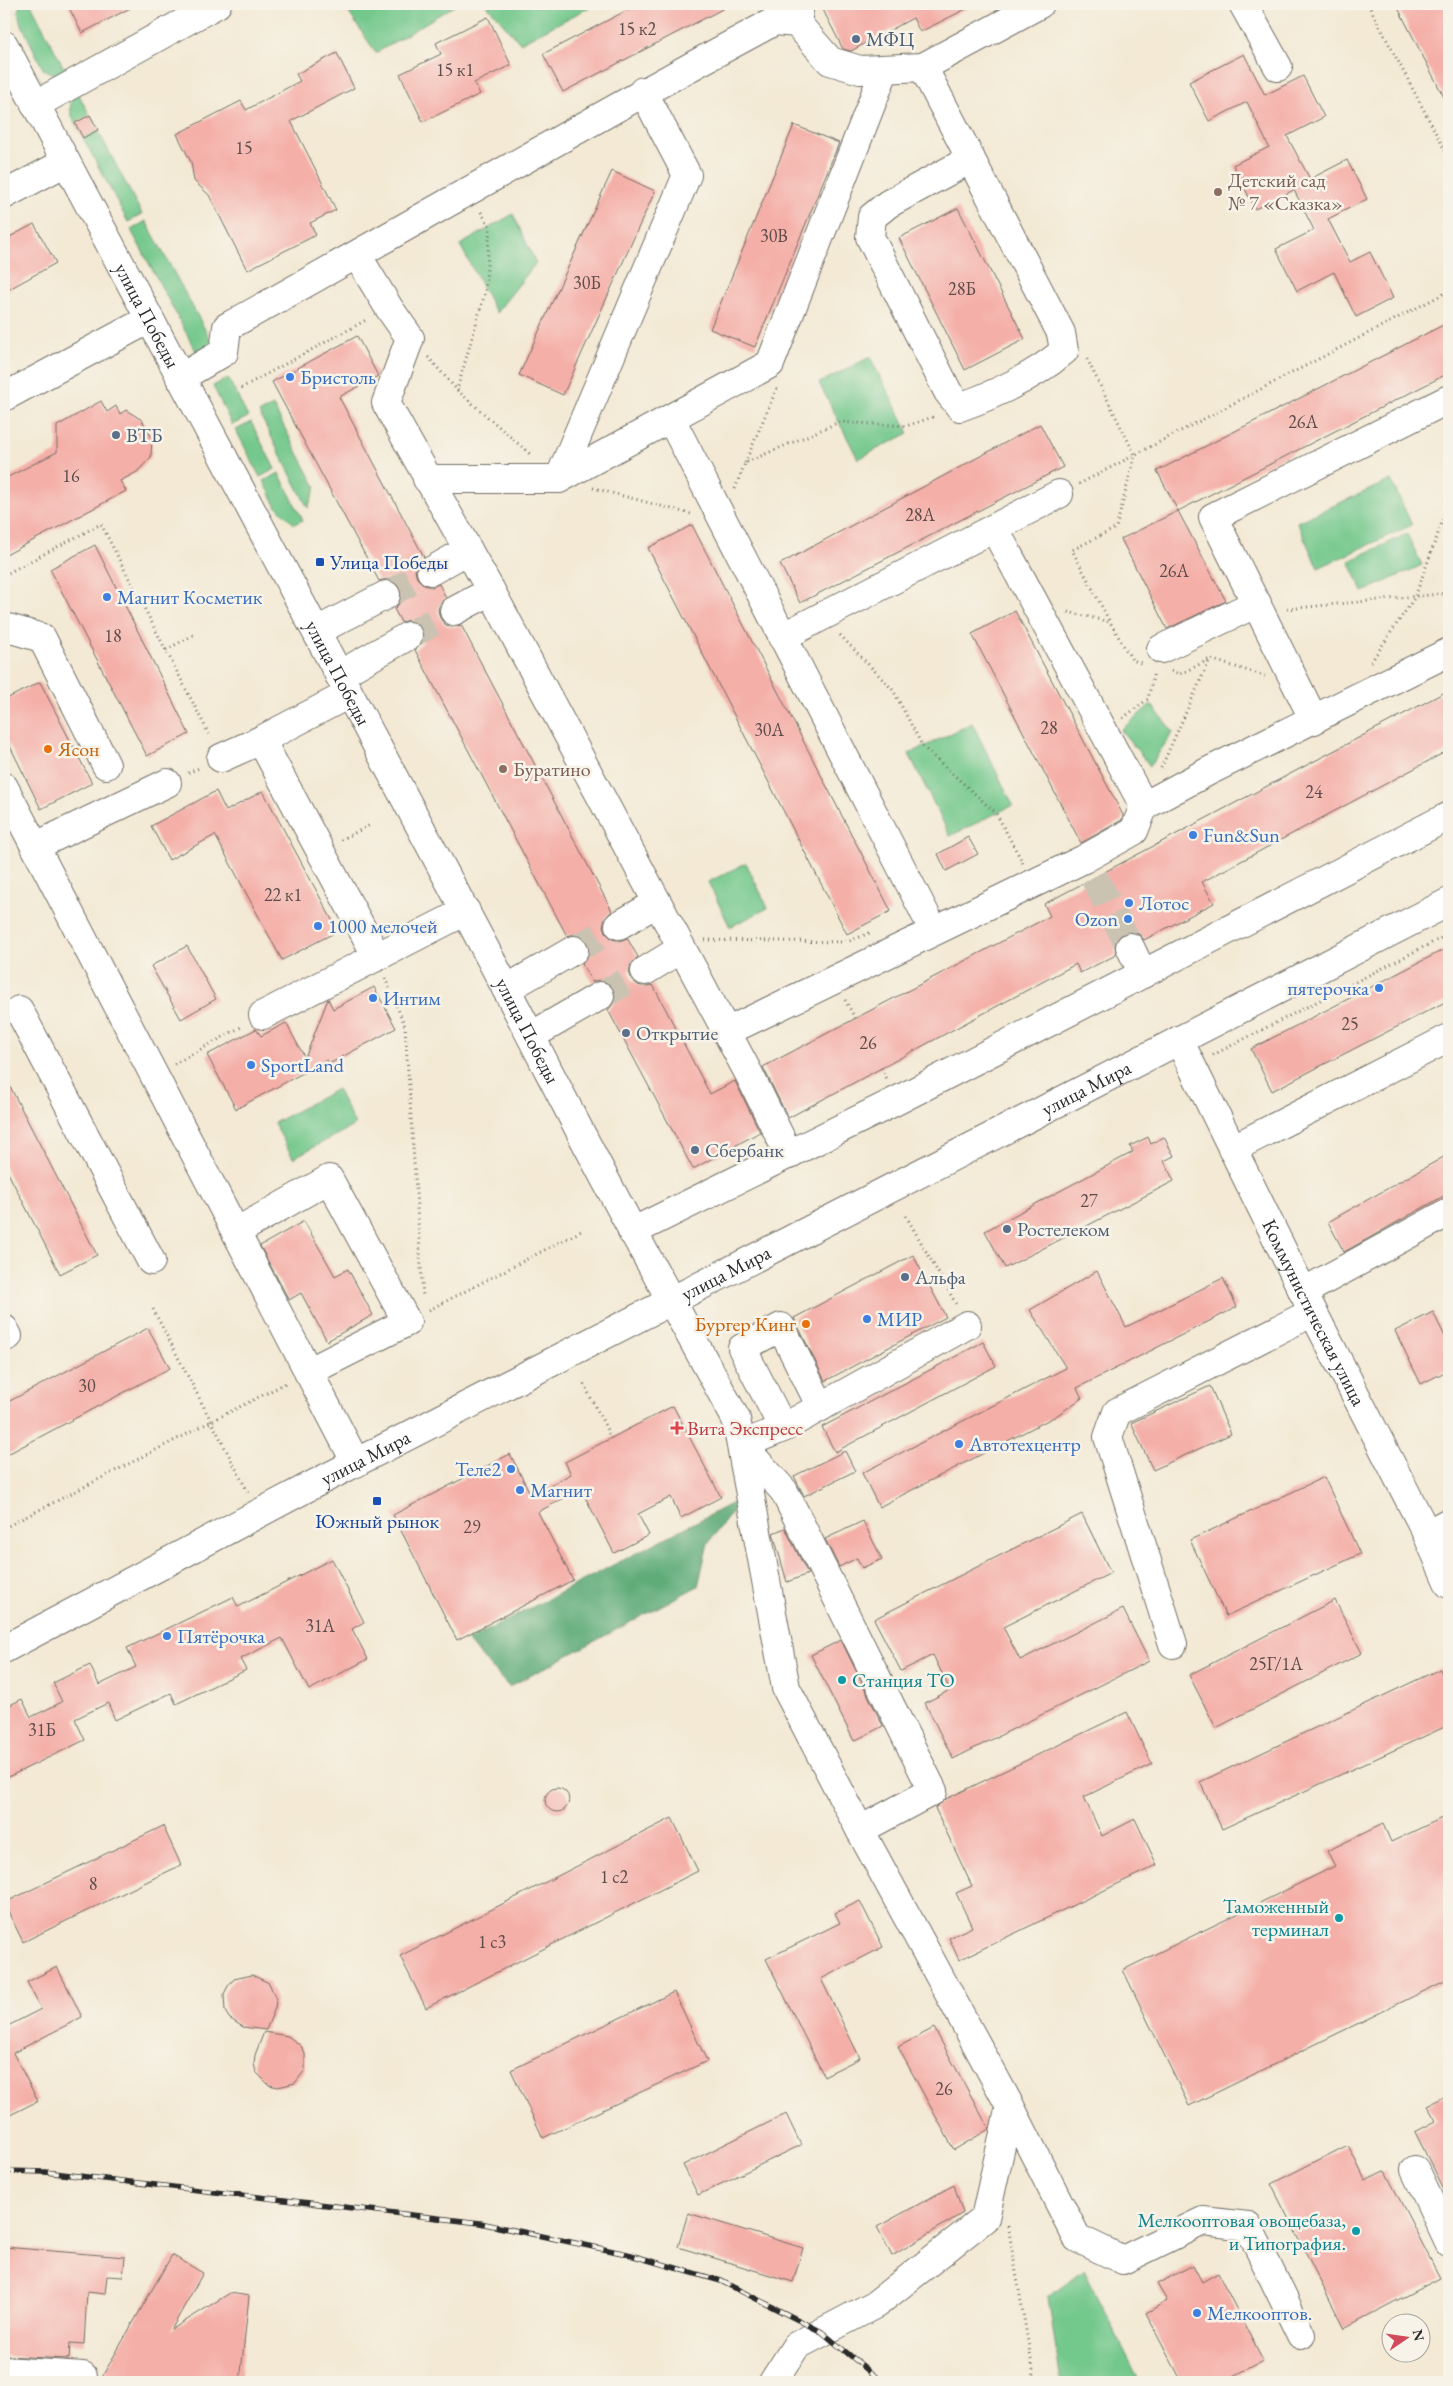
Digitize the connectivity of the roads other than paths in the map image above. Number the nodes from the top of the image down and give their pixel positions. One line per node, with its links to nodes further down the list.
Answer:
1 (216, 4): 10 (main road)
2 (1040, 4): 6 (main road)
3 (1243, 4): 7 (main road)
4 (798, 14): 8 (main road); 9 (main road)
5 (4, 45): 10 (main road, улица Победы)
6 (923, 67): 8 (main road); 11 (main road)
7 (1278, 67)
8 (885, 69): 19 (main road)
9 (643, 92): 14 (main road); 20 (main road)
10 (36, 105): 12 (main road, улица Победы)
11 (971, 158): 11 (main road)
12 (66, 162): 13 (main road); 15 (main road, улица Победы)
13 (4, 195)
14 (358, 255): 16 (main road); 21 (main road)
15 (148, 320): 16 (main road, улица Победы); 17 (main road)
16 (180, 378): 31 (main road, улица Победы)
17 (4, 397)
18 (1449, 399): 28 (main road)
19 (671, 419): 20 (main road); 33 (main road)
20 (559, 479): 21 (main road)
21 (427, 480): 24 (main road)
22 (1059, 494): 23 (main road)
23 (994, 528): 33 (main road); 43 (main road)
24 (468, 550): 25 (main road); 26 (main road)
25 (431, 571)
26 (491, 591): 29 (main road); 47 (main road)
27 (386, 595): 31 (main road)
28 (1259, 607): 35 (main road); 37 (main road)
29 (454, 611)
30 (4, 630): 40 (main road)
31 (317, 631): 36 (main road, улица Победы)
32 (408, 636): 36 (main road)
33 (782, 637): 50 (main road)
34 (1449, 652): 37 (main road)
35 (1158, 658)
36 (344, 684): 38 (main road); 48 (main road, улица Победы)
37 (1314, 720): 43 (main road)
38 (262, 740): 39 (main road); 54 (main road)
39 (212, 762)
40 (106, 765)
41 (177, 778): 45 (main road)
42 (4, 787): 45 (main road)
43 (1144, 806): 50 (main road)
44 (1449, 816): 56 (main road)
45 (21, 835): 68 (main road)
46 (1449, 902): 64 (main road, улица Мира)
47 (657, 903): 49 (main road); 51 (main road)
48 (466, 911): 54 (main road); 57 (main road, улица Победы)
49 (619, 925)
50 (934, 931): 61 (main road)
51 (679, 945): 55 (main road); 61 (main road)
52 (1130, 947): 56 (main road)
53 (574, 950): 57 (main road)
54 (377, 956): 60 (main road)
55 (645, 971)
56 (1143, 974): 66 (main road)
57 (506, 989): 62 (main road, улица Победы)
58 (600, 996): 62 (main road)
59 (18, 1010): 70 (main road)
60 (263, 1015)
61 (726, 1032): 66 (main road)
62 (531, 1036): 69 (main road, улица Победы)
63 (1449, 1038): 65 (main road)
64 (1179, 1040): 65 (main road, Коммунистическая улица); 71 (main road, улица Мира)
65 (1232, 1149): 72 (main road, Коммунистическая улица)
66 (789, 1155): 69 (main road)
67 (1449, 1212): 72 (main road)
68 (236, 1232): 74 (main road); 74 (main road)
69 (632, 1232): 71 (main road, улица Победы)
70 (151, 1261)
71 (671, 1300): 77 (main road, улица Победы); 78 (main road, улица Мира)
72 (1308, 1302): 79 (main road, Коммунистическая улица); 81 (main road)
73 (967, 1325): 75 (main road)
74 (308, 1372): 78 (main road)
75 (821, 1407): 76 (main road); 76 (main road)
76 (783, 1428): 77 (main road)
77 (742, 1445): 83 (main road, улица Победы); 83 (main road)
78 (356, 1462): 82 (main road, улица Мира)
79 (1438, 1528): 80 (main road, Коммунистическая улица)
80 (1449, 1584)
81 (1173, 1644)
82 (4, 1649)
83 (860, 1830): 84 (main road, улица Победы)
84 (1010, 2106): 87 (main road, улица Победы); 90 (main road)
85 (1415, 2170): 86 (main road)
86 (1449, 2243)
87 (1300, 2335)
88 (4, 2371): 89 (main road)
89 (83, 2376)
90 (773, 2382)

